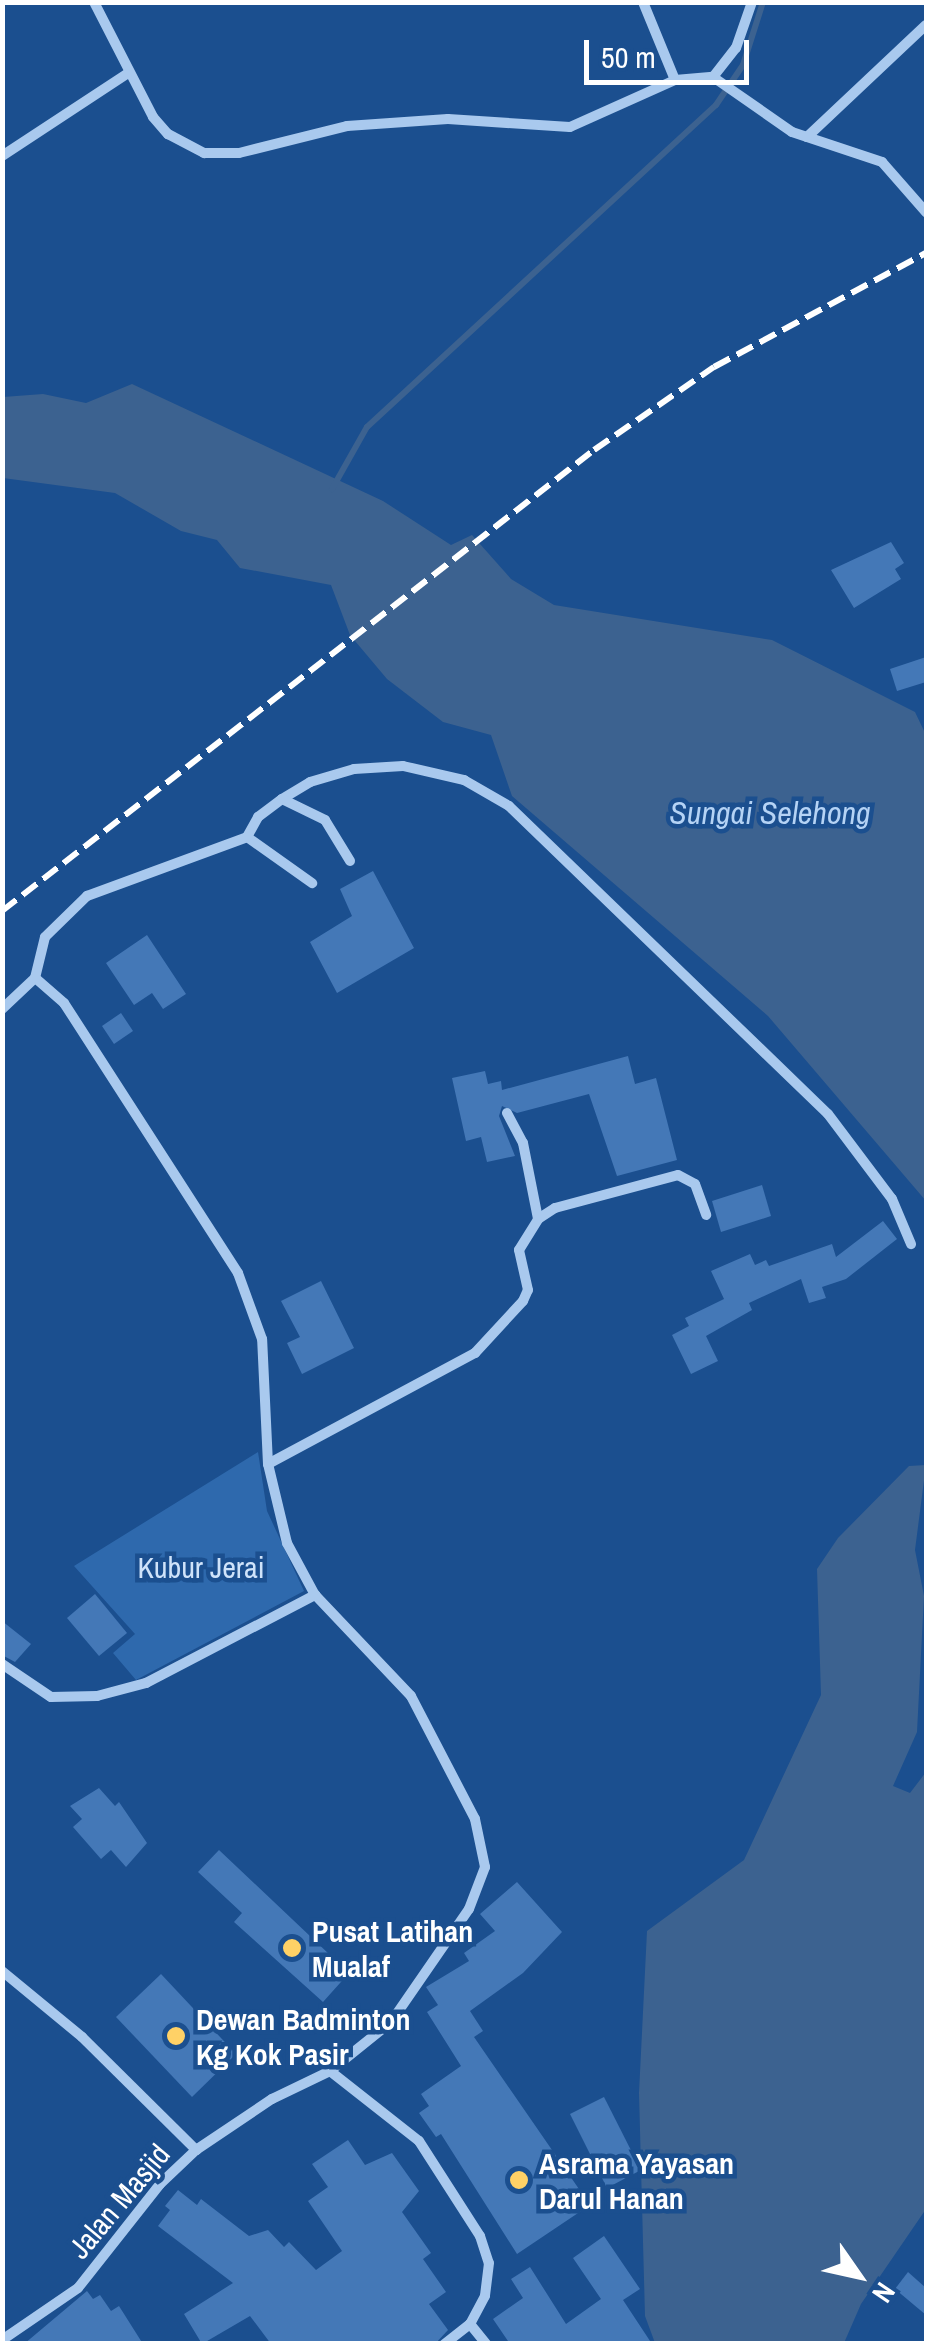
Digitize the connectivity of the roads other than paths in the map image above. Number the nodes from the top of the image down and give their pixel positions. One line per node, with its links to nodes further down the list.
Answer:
1 (94, 2): 5 (street)
2 (643, 2): 6 (street)
3 (752, 2): 7 (street)
4 (926, 25): 8 (street)
5 (127, 74): 6 (street); 9 (street)
6 (675, 80): 7 (street)
7 (717, 80): 8 (street)
8 (807, 137): 10 (street)
9 (2, 156)
10 (926, 212)
11 (282, 799): 12 (street); 13 (street); 20 (street)
12 (247, 837): 14 (street); 15 (street)
13 (350, 861)
14 (312, 883)
15 (35, 978): 16 (street); 21 (street, Jalan Masjid)
16 (2, 1009)
17 (507, 1113): 19 (street)
18 (706, 1215): 19 (street)
19 (538, 1219): 21 (street)
20 (911, 1244)
21 (268, 1464): 22 (street, Jalan Masjid)
22 (315, 1594): 23 (street); 25 (street, Jalan Masjid)
23 (2, 1664)
24 (2, 1971): 26 (street)
25 (330, 2071): 26 (street, Jalan Masjid); 27 (street)
26 (196, 2150): 28 (street, Jalan Masjid)
27 (470, 2324): 29 (street); 30 (street)
28 (2, 2340)
29 (444, 2344)
30 (486, 2344)

